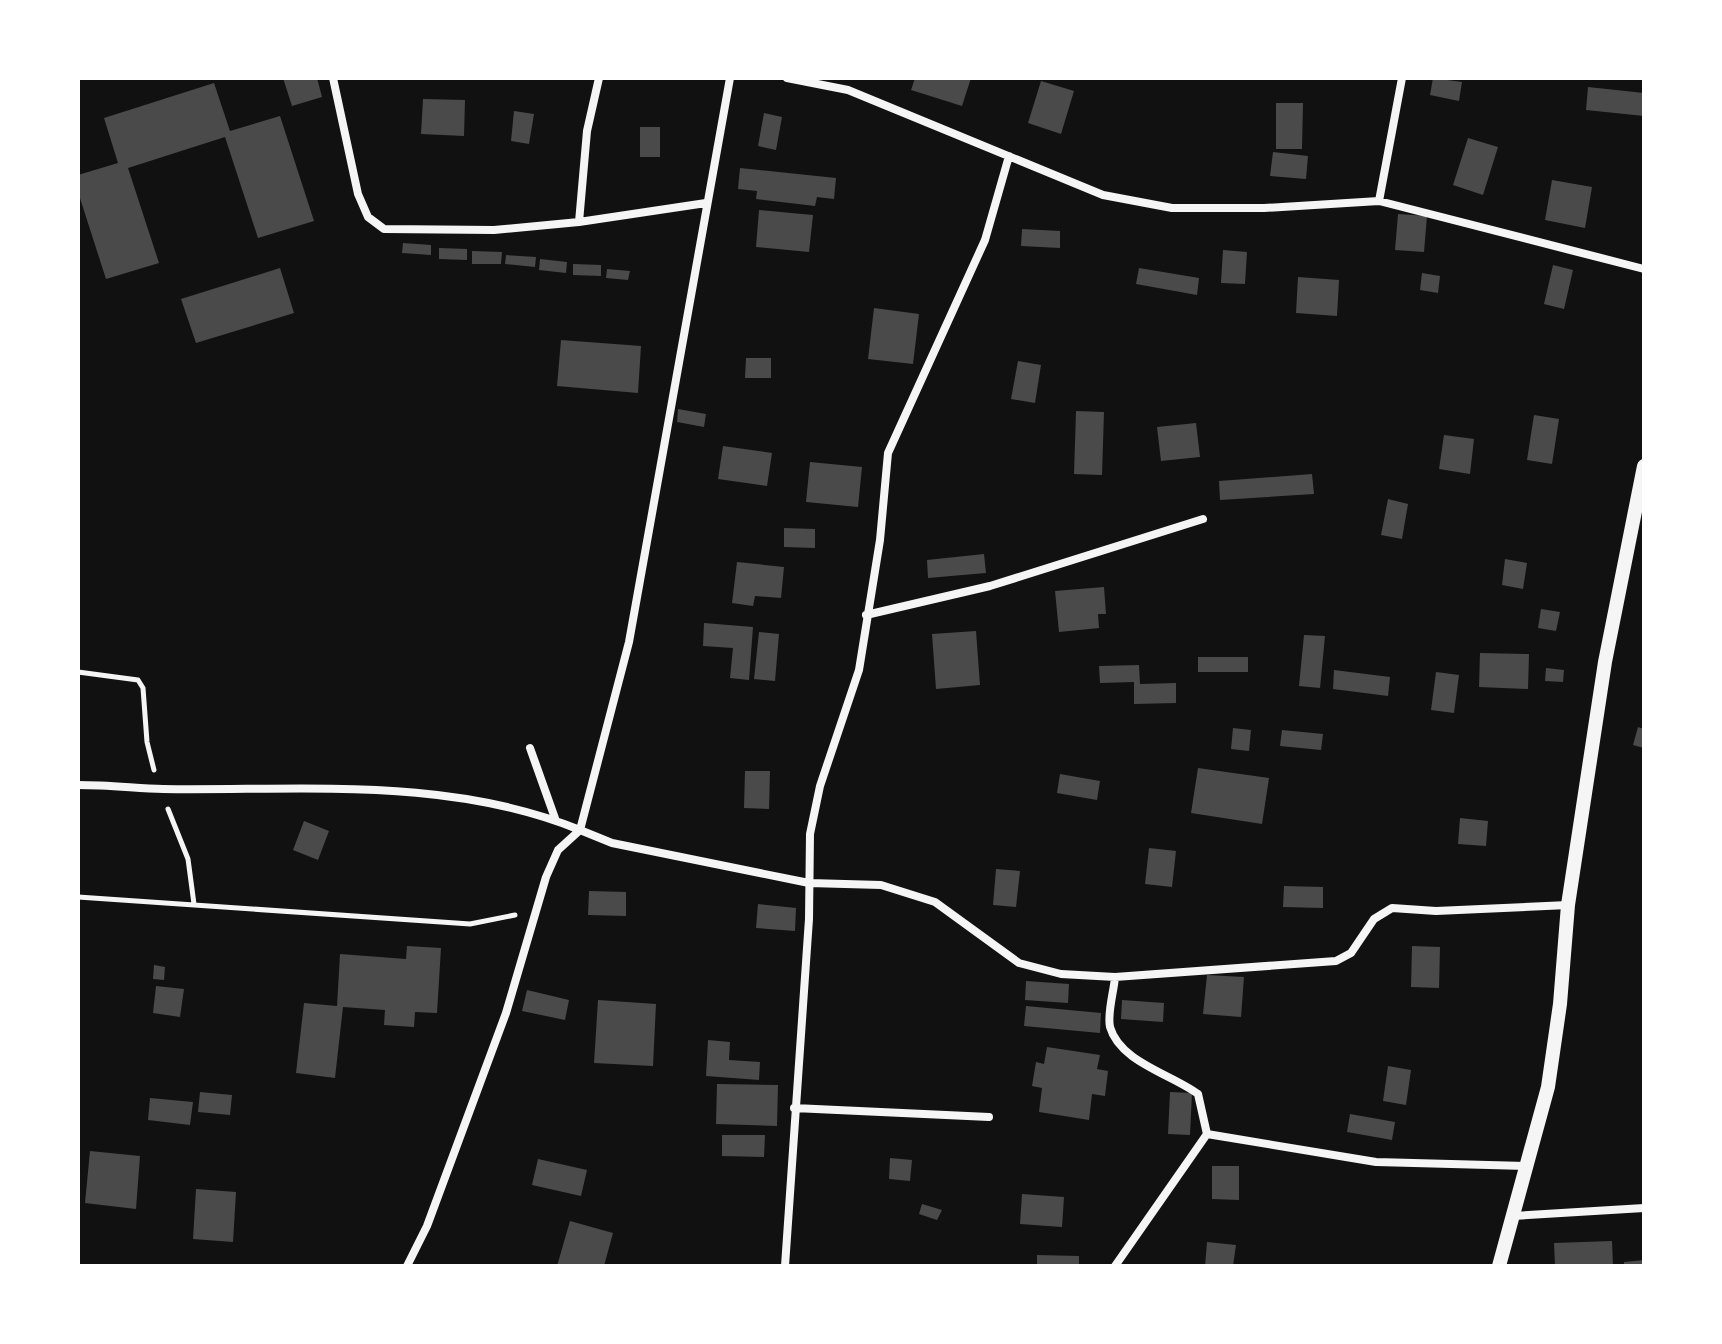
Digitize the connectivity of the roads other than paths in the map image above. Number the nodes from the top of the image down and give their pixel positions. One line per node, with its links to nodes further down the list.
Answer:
1 (333, 78): 9 (street)
2 (599, 78): 9 (street)
3 (730, 78): 8 (street)
4 (787, 78): 6 (street)
5 (1402, 78): 7 (street)
6 (1009, 156): 7 (street); 13 (street)
7 (1379, 201): 10 (street)
8 (706, 203): 9 (street); 17 (street)
9 (579, 222)
10 (1644, 269)
11 (1644, 466): 19 (street)
12 (1203, 519): 13 (street)
13 (866, 615): 18 (street)
14 (530, 748): 16 (street)
15 (78, 785): 16 (street)
16 (556, 821): 17 (street)
17 (580, 830): 18 (street); 27 (street)
18 (809, 883): 20 (street); 21 (street)
19 (1568, 905): 20 (street); 24 (street)
20 (1115, 977): 23 (street)
21 (794, 1108): 22 (street); 28 (street)
22 (989, 1117)
23 (1207, 1134): 24 (street); 29 (street)
24 (1528, 1166): 26 (street)
25 (1644, 1208): 26 (street)
26 (1513, 1216): 30 (street)
27 (407, 1266)
28 (785, 1266)
29 (1115, 1266)
30 (1499, 1266)

